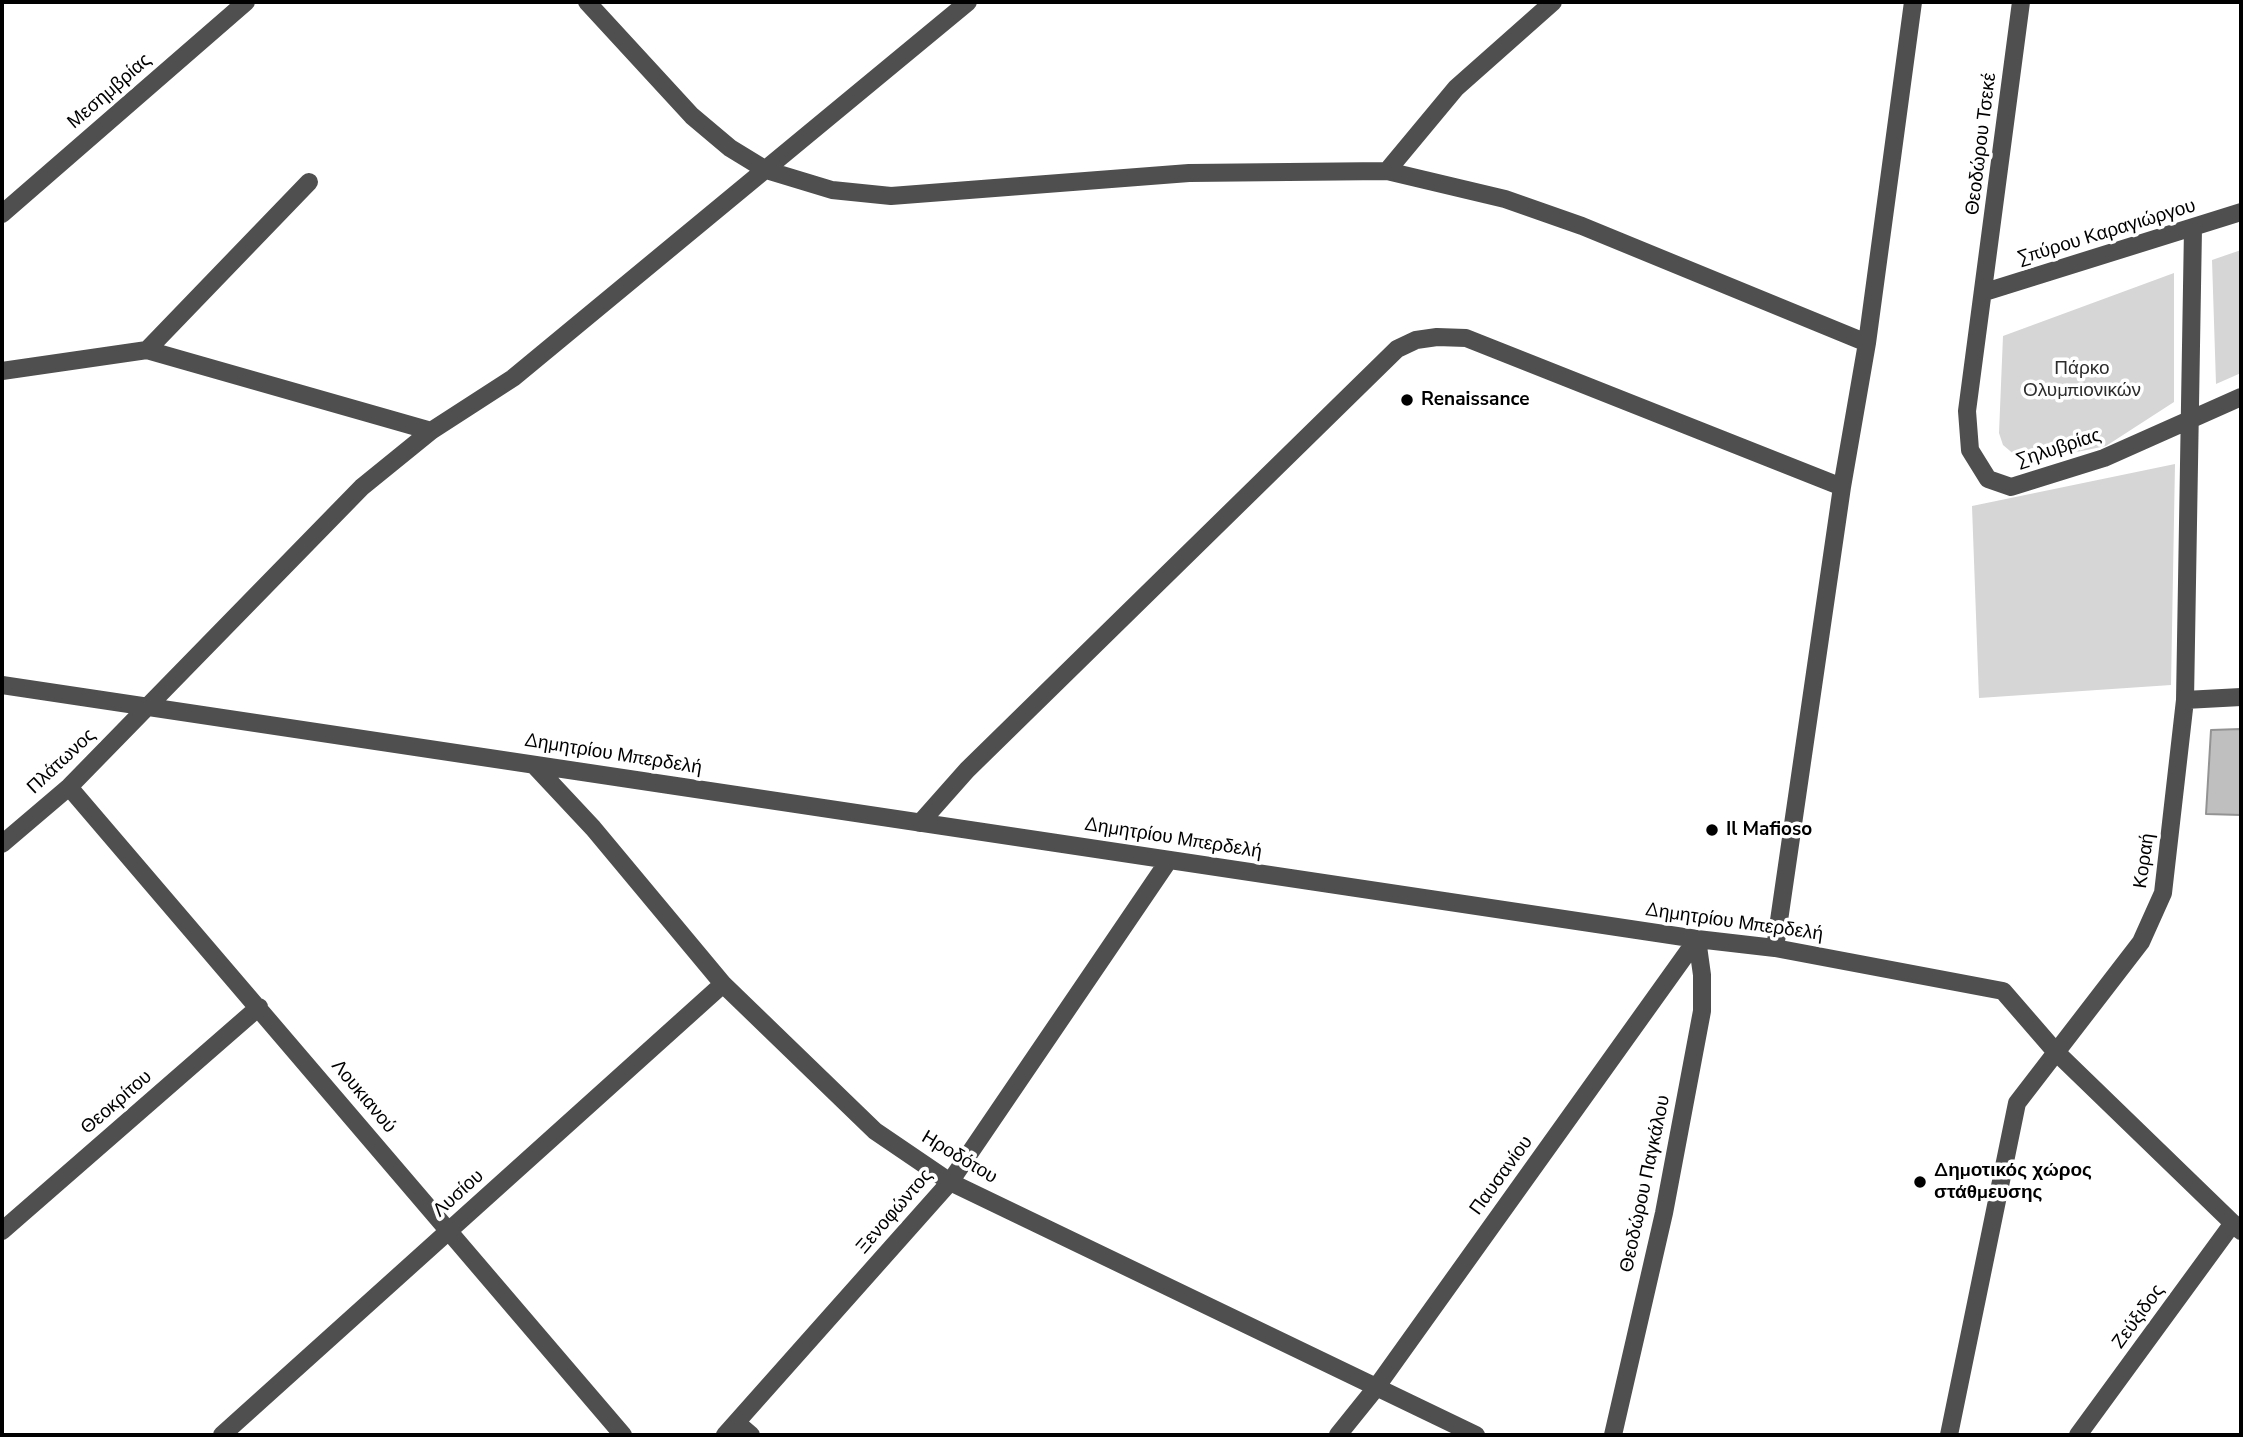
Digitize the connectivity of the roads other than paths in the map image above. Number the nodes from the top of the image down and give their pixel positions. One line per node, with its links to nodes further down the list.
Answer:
1 (246, 2): 11 (street, Μεσημβρίας)
2 (587, 2): 7 (street)
3 (968, 2): 7 (street, Πλάτωνος)
4 (1553, 2): 8 (street)
5 (1913, 2): 14 (street)
6 (2021, 2): 13 (street, Θεοδώρου Τσεκέ)
7 (765, 170): 8 (street); 19 (street, Πλάτωνος)
8 (1387, 171): 14 (street)
9 (309, 182): 15 (street)
10 (2241, 212): 12 (street, Σπύρου Καραγιώργου)
11 (2, 214)
12 (2193, 229): 13 (street, Σπύρου Καραγιώργου); 18 (street, Κοραή)
13 (1985, 292): 18 (street, Σηλυβρίας)
14 (1867, 343): 20 (street)
15 (147, 350): 16 (street); 19 (street)
16 (2, 371)
17 (2241, 397): 18 (street, Σηλυβρίας)
18 (2188, 421): 23 (street, Κοραή)
19 (431, 432): 24 (street, Πλάτωνος)
20 (1842, 487): 27 (street); 31 (street)
21 (2, 685): 24 (street, Δημητρίου Μπερδελή)
22 (2241, 698): 23 (street)
23 (2185, 701): 34 (street, Κοραή)
24 (148, 707): 25 (street, Δημητρίου Μπερδελή); 26 (street, Πλάτωνος)
25 (534, 765): 27 (street, Δημητρίου Μπερδελή); 32 (street, Ηροδότου)
26 (69, 787): 28 (street, Πλάτωνος); 33 (street, Λουκιανού)
27 (919, 823): 29 (street, Δημητρίου Μπερδελή)
28 (2, 844)
29 (1169, 860): 30 (street, Δημητρίου Μπερδελή); 35 (street, Ξενοφώντος)
30 (1697, 939): 31 (street, Δημητρίου Μπερδελή); 39 (street, Παυσανίου); 46 (street, Θεοδώρου Παγκάλου)
31 (1775, 948): 34 (street, Δημητρίου Μπερδελή)
32 (723, 984): 35 (street, Ηροδότου); 38 (street, Λυσίου)
33 (259, 1007): 37 (street, Θεοκρίτου); 38 (street, Λουκιανού)
34 (2055, 1051): 36 (street, Δημητρίου Μπερδελή); 47 (street, Κοραή)
35 (950, 1182): 39 (street, Ηροδότου); 40 (street, Ξενοφώντος)
36 (2237, 1227): 48 (street, Ζεύξιδος)
37 (2, 1231)
38 (448, 1232): 41 (street, Λυσίου); 42 (street, Λουκιανού)
39 (1375, 1389): 44 (street, Παυσανίου); 45 (street, Ηροδότου)
40 (731, 1429): 43 (street)
41 (222, 1435)
42 (623, 1435)
43 (751, 1435)
44 (1338, 1435)
45 (1476, 1435)
46 (1613, 1435)
47 (1950, 1435)
48 (2078, 1435)

